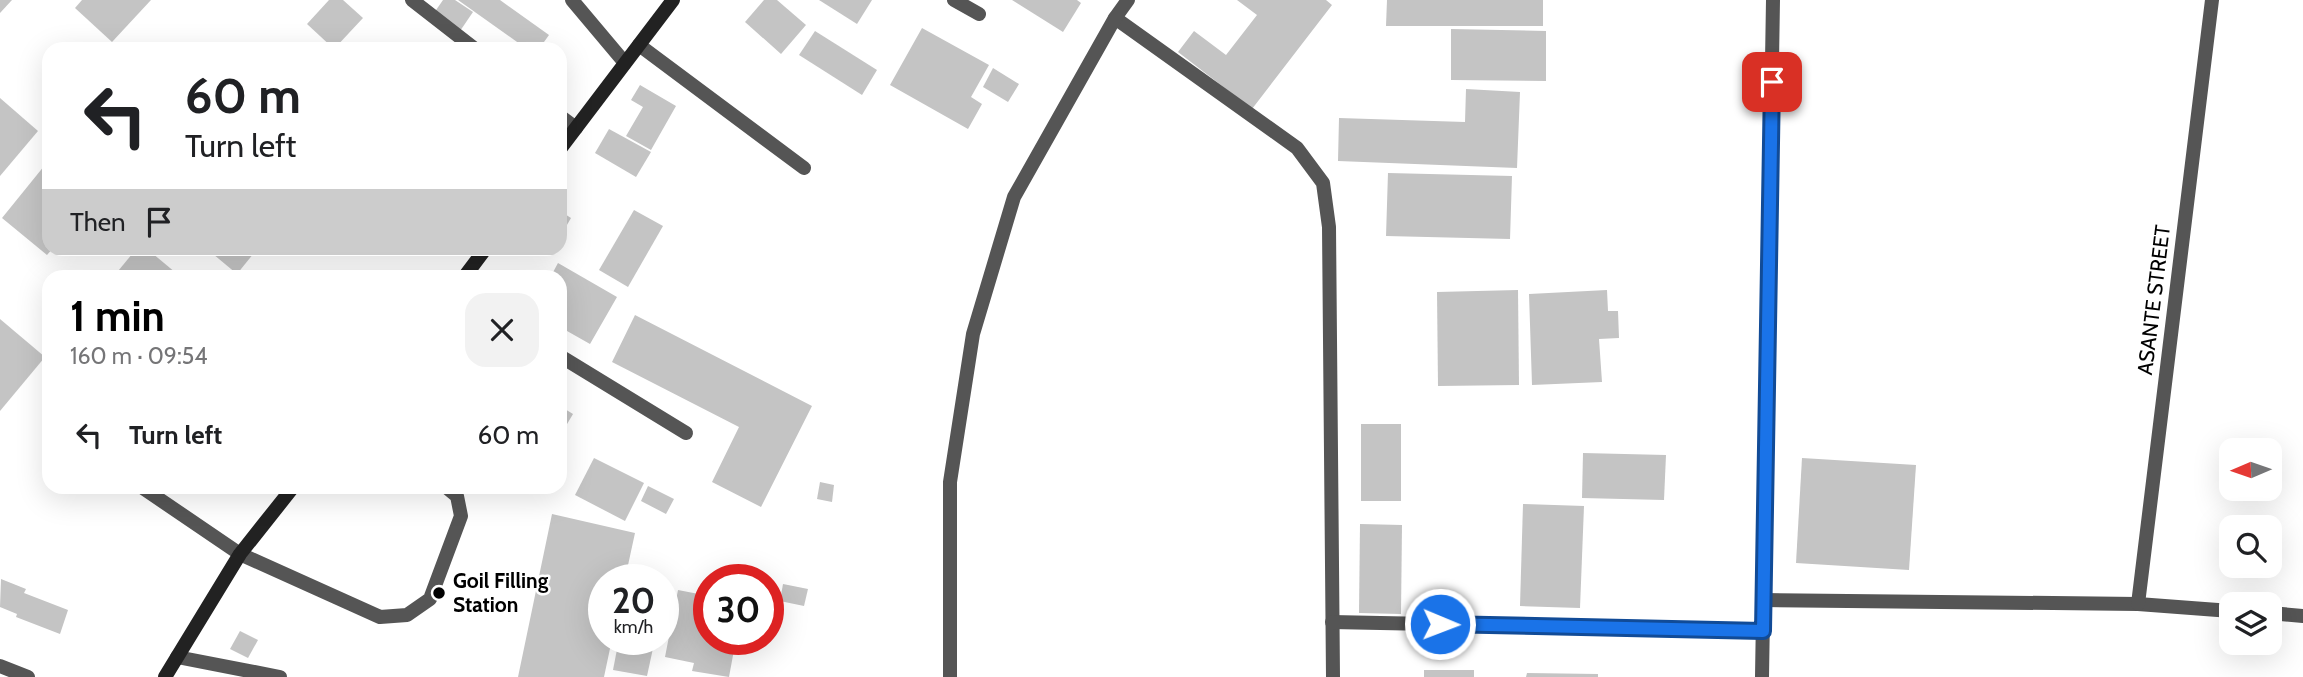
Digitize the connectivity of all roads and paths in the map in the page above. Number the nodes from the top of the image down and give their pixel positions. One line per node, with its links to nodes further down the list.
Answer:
1 (412, 0): 10 (street)
2 (572, 0): 12 (street)
3 (673, 0): 11 (main road)
4 (954, 0): 8 (street)
5 (1128, 0): 9 (street)
6 (1773, 0): 23 (street)
7 (2212, 0): 24 (street, ASANTE STREET)
8 (979, 14)
9 (1115, 18): 28 (street); 35 (street)
10 (466, 42)
11 (639, 45): 12 (main road); 16 (street)
12 (625, 63): 14 (main road)
13 (567, 121): 14 (street)
14 (576, 128): 15 (main road)
15 (567, 140)
16 (804, 168)
17 (567, 360): 18 (street)
18 (686, 433)
19 (151, 494): 22 (street)
20 (288, 494): 22 (main road)
21 (455, 494): 22 (street)
22 (240, 554): 30 (main road)
23 (1764, 600): 24 (street); 29 (street)
24 (2138, 604): 25 (street)
25 (2219, 610)
26 (2282, 614): 27 (street)
27 (2303, 616)
28 (1332, 622): 29 (street); 36 (street)
29 (1763, 631): 37 (street)
30 (177, 657): 33 (main road); 34 (street)
31 (0, 666): 32 (street)
32 (27, 677)
33 (165, 677)
34 (279, 677)
35 (950, 677)
36 (1332, 677)
37 (1762, 677)

